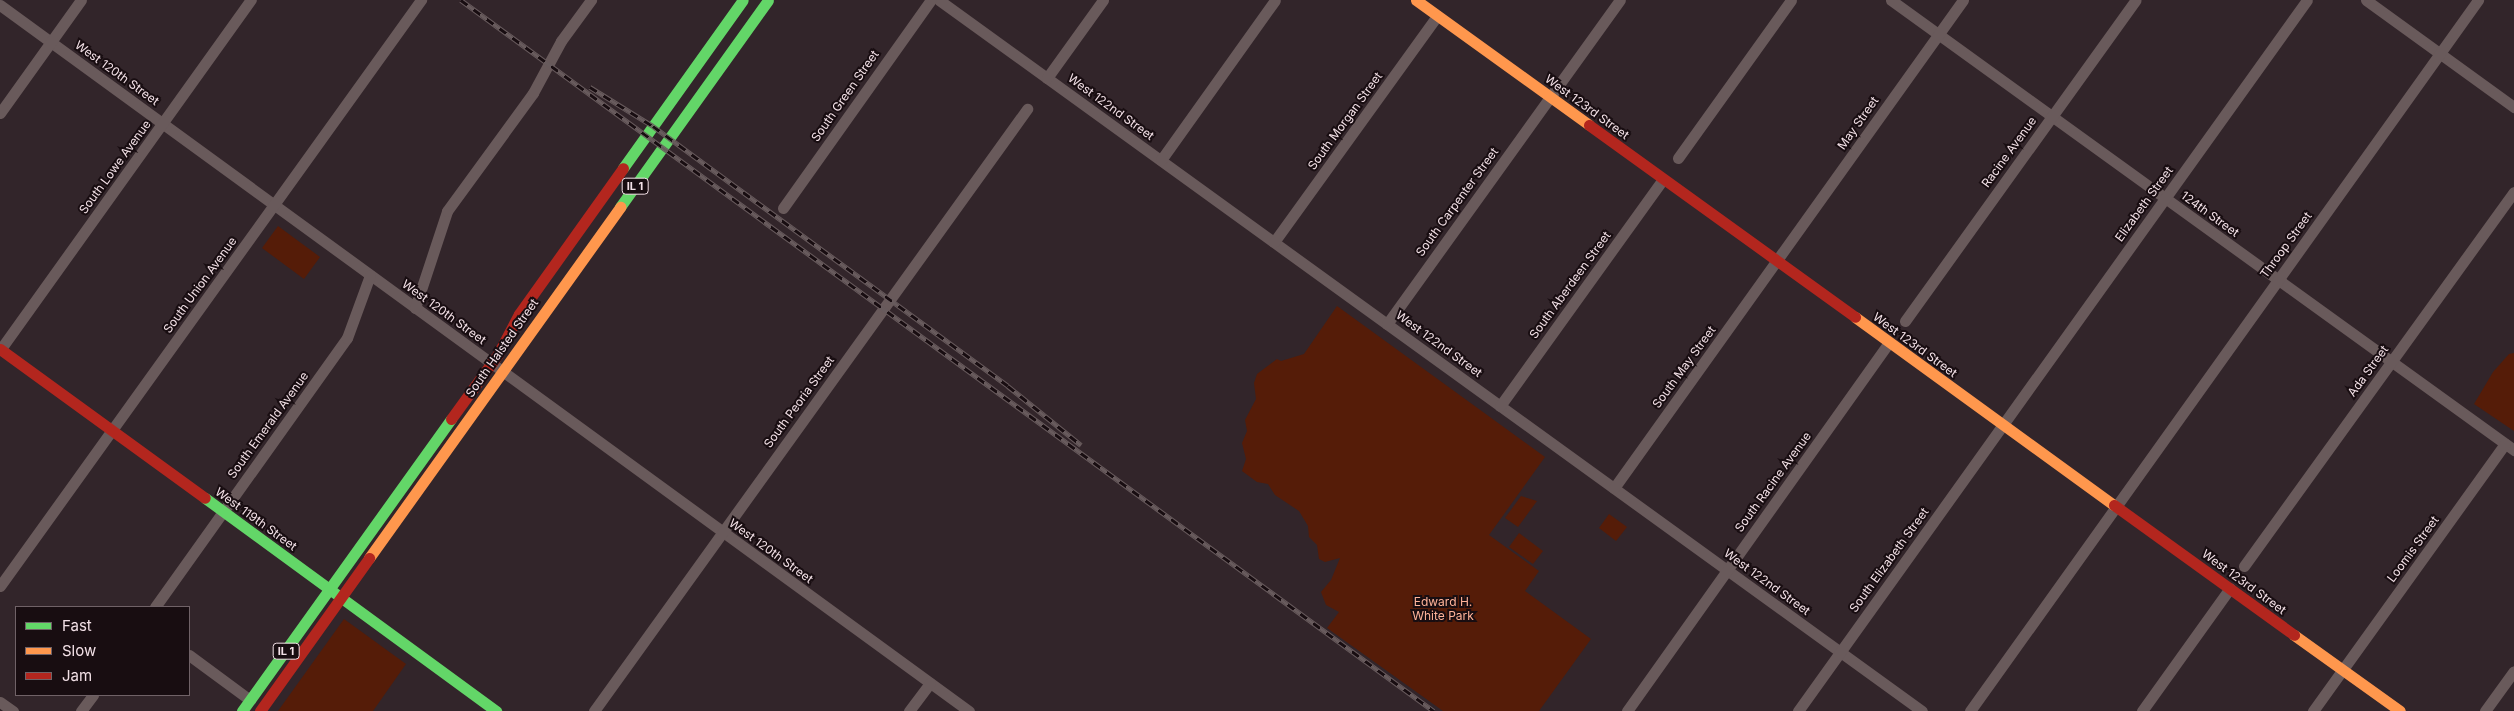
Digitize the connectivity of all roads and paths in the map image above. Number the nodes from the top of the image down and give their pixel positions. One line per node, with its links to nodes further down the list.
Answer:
1 (81, 0): 23 (street)
2 (251, 0): 31 (street, South Lowe Avenue)
3 (421, 0): 37 (street, South Union Avenue)
4 (590, 0): 43 (street)
5 (743, 0): 49 (street, South Halsted Street / IL 1)
6 (768, 0): 50 (street, South Halsted Street / IL 1)
7 (931, 0): 38 (street, South Green Street)
8 (939, 0): 25 (street, West 122nd Street)
9 (1103, 0): 25 (street)
10 (1275, 0): 33 (street)
11 (1416, 0): 21 (street, West 123rd Street)
12 (1620, 0): 26 (street, South Carpenter Street)
13 (1791, 0): 32 (street)
14 (1891, 0): 22 (street, 124th Street)
15 (1963, 0): 22 (street, May Street)
16 (2136, 0): 30 (street, Racine Avenue)
17 (2307, 0): 36 (street, Elizabeth Street)
18 (2366, 0): 24 (street)
19 (2478, 0): 24 (street, Throop Street)
20 (0, 4): 23 (street, West 120th Street)
21 (1437, 16): 26 (street, West 123rd Street); 39 (street, South Morgan Street)
22 (1938, 34): 30 (street, 124th Street); 40 (street, May Street)
23 (51, 42): 29 (street); 31 (street, West 120th Street)
24 (2440, 53): 27 (street); 42 (street, Throop Street)
25 (1047, 78): 33 (street, West 122nd Street)
26 (1550, 97): 34 (street, West 123rd Street); 45 (street, South Carpenter Street)
27 (2514, 107)
28 (1026, 108): 58 (street, South Peoria Street)
29 (0, 113)
30 (2052, 117): 36 (street, 124th Street); 44 (street, Racine Avenue)
31 (163, 124): 37 (street, West 120th Street); 47 (street, South Lowe Avenue)
32 (1678, 158)
33 (1161, 160): 39 (street, West 122nd Street)
34 (1663, 179): 40 (street, West 123rd Street); 51 (street, South Aberdeen Street)
35 (2514, 192): 48 (street, Ada Street)
36 (2165, 198): 42 (street, 124th Street); 52 (street, Elizabeth Street)
37 (274, 205): 41 (street, West 120th Street); 53 (street, South Union Avenue)
38 (783, 208)
39 (1274, 242): 45 (street, West 122nd Street)
40 (1777, 261): 46 (street, West 123rd Street); 55 (street, South May Street)
41 (370, 275): 43 (street, West 120th Street); 57 (street, South Emerald Avenue)
42 (2278, 280): 48 (street, 124th Street); 56 (street, Throop Street)
43 (415, 308): 49 (street, West 120th Street)
44 (1904, 321)
45 (1387, 324): 51 (street, West 122nd Street)
46 (1889, 343): 52 (street, West 123rd Street); 60 (street, South Racine Avenue)
47 (0, 349): 53 (street, West 119th Street)
48 (2392, 362): 54 (street, 124th Street); 59 (street, Ada Street)
49 (491, 363): 50 (street, West 120th Street); 63 (street, South Halsted Street / IL 1)
50 (502, 372): 58 (street, West 120th Street); 64 (street, South Halsted Street / IL 1)
51 (1500, 406): 55 (street, West 122nd Street)
52 (2003, 425): 56 (street, West 123rd Street); 66 (street, South Elizabeth Street)
53 (112, 431): 57 (street, West 119th Street); 61 (street, South Union Avenue)
54 (2510, 447): 68 (street, Loomis Street)
55 (1614, 488): 60 (street, West 122nd Street)
56 (2116, 506): 62 (street, West 123rd Street); 83 (street, Throop Street)
57 (223, 512): 63 (street, West 119th Street); 65 (street, South Emerald Avenue)
58 (722, 533): 70 (street, West 120th Street); 77 (street, South Peoria Street)
59 (2244, 566)
60 (1727, 570): 66 (street, West 122nd Street); 80 (street, South Racine Avenue)
61 (0, 586)
62 (2230, 588): 68 (street, West 123rd Street); 84 (street)
63 (329, 590): 64 (street, West 119th Street); 72 (street, South Halsted Street / IL 1)
64 (340, 598): 73 (street, West 119th Street); 76 (street, South Halsted Street / IL 1)
65 (156, 606)
66 (1840, 652): 81 (street, South Elizabeth Street); 82 (street, West 122nd Street)
67 (190, 656): 72 (street)
68 (2343, 670): 85 (street, Loomis Street); 86 (street, West 123rd Street)
69 (2514, 671): 87 (street)
70 (930, 683): 78 (street); 79 (street, West 120th Street)
71 (91, 696): 74 (street)
72 (250, 700): 75 (street, South Halsted Street / IL 1)
73 (488, 709)
74 (81, 711)
75 (242, 711)
76 (260, 711)
77 (594, 711)
78 (909, 711)
79 (969, 711)
80 (1627, 711)
81 (1798, 711)
82 (1922, 711)
83 (1970, 711)
84 (2142, 711)
85 (2313, 711)
86 (2400, 711)
87 (2485, 711)

